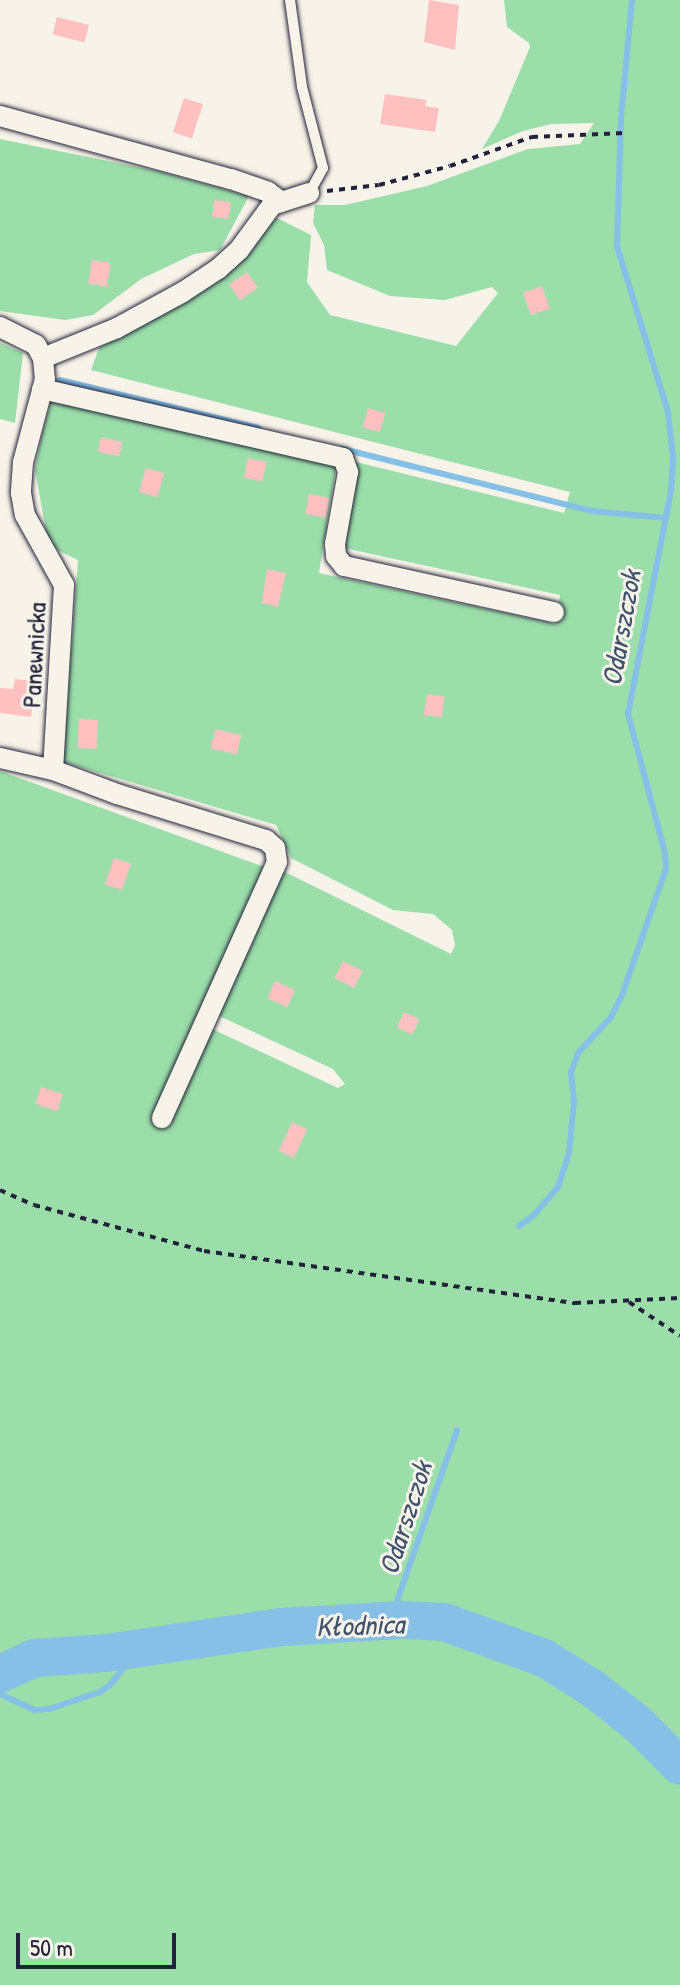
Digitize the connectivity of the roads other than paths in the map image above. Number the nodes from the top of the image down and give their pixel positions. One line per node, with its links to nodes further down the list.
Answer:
1 (290, 0): 3 (lane)
2 (0, 116): 4 (street)
3 (309, 193): 4 (street)
4 (282, 202): 6 (street)
5 (0, 327): 6 (street)
6 (43, 358): 7 (street, Panewnicka)
7 (42, 389): 8 (street); 10 (street, Panewnicka)
8 (554, 612)
9 (0, 758): 10 (street)
10 (53, 770): 11 (street)
11 (162, 1118)

